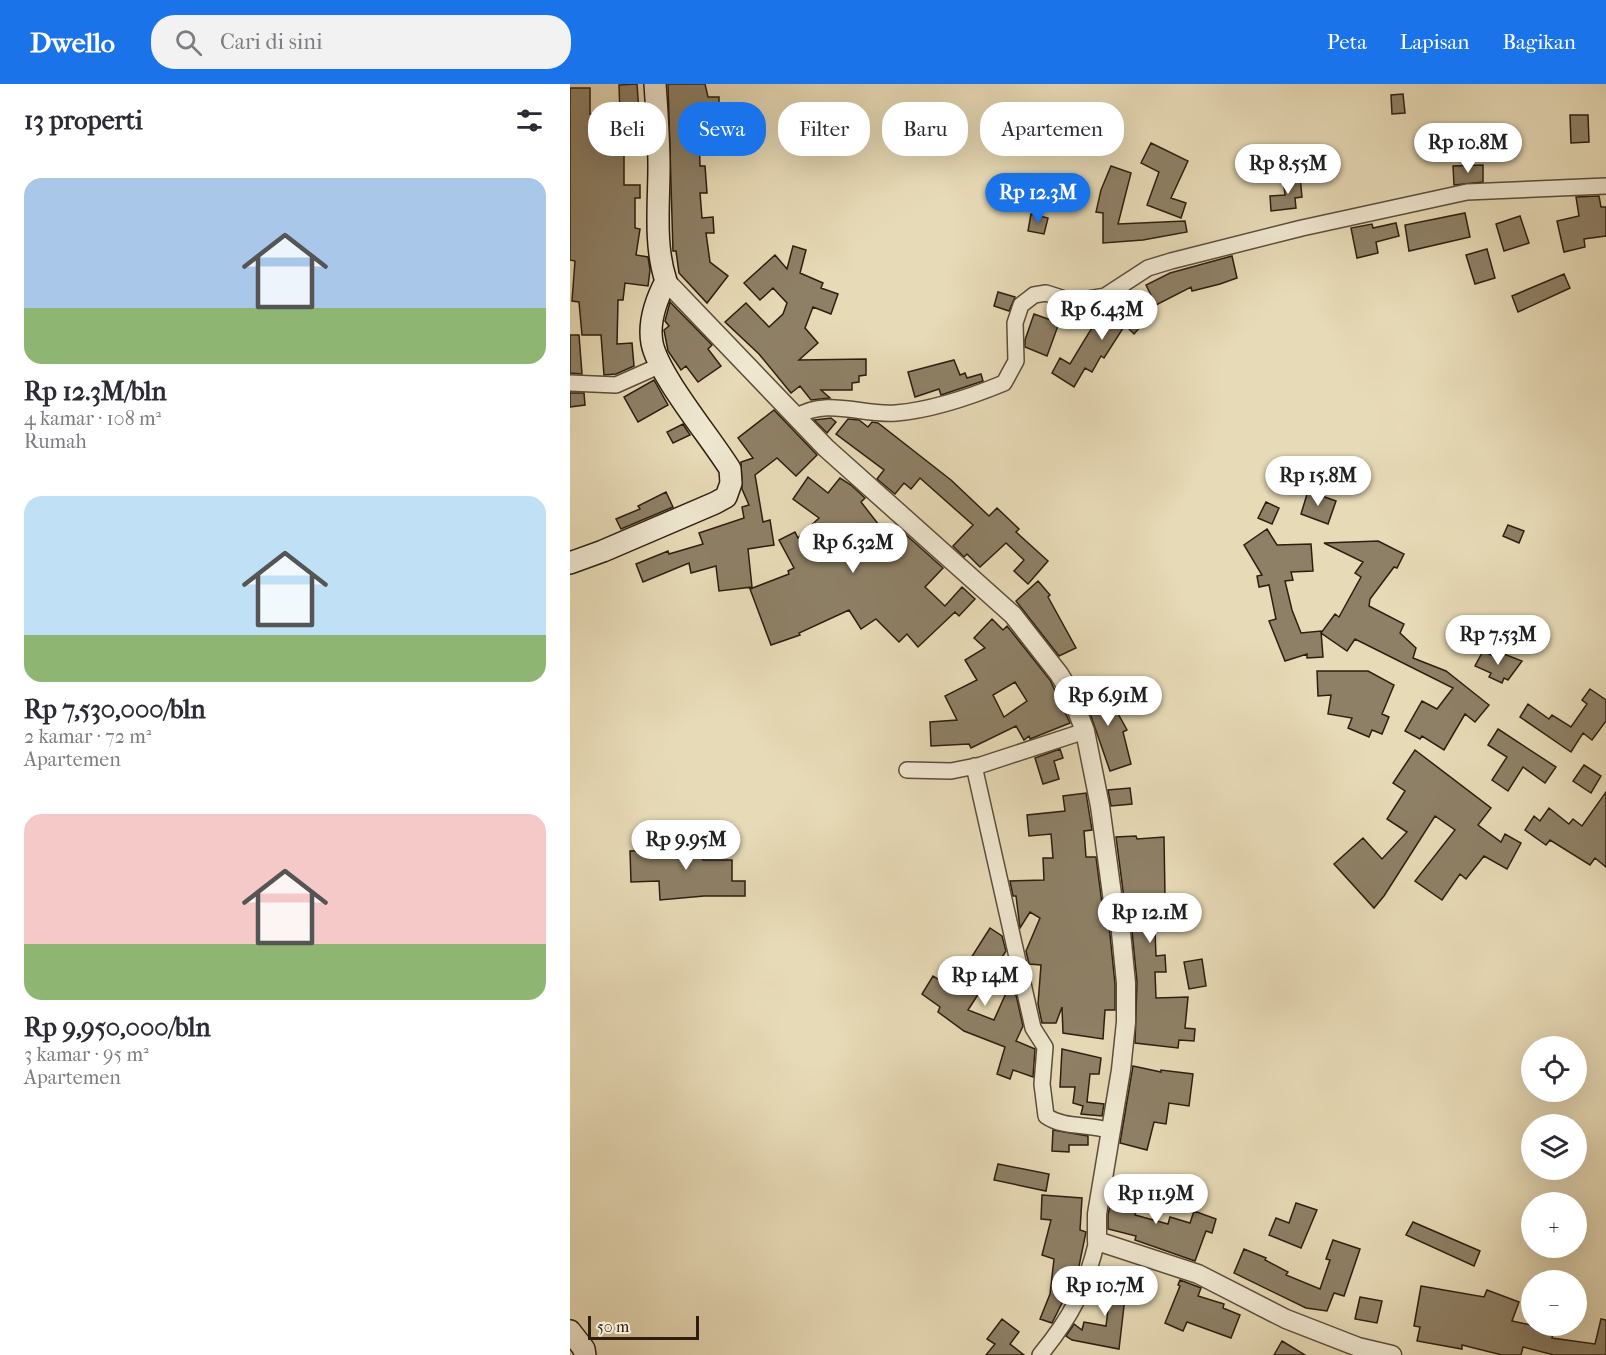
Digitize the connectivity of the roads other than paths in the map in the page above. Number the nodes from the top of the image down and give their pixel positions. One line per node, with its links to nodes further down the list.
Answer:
1 (655, 84): 3 (main road)
2 (1606, 186): 6 (street)
3 (666, 281): 4 (main road); 6 (street)
4 (661, 365): 5 (street); 7 (main road)
5 (570, 383)
6 (796, 417): 8 (street)
7 (570, 563)
8 (1085, 731): 9 (street); 11 (street)
9 (974, 766): 10 (street); 11 (street)
10 (907, 770)
11 (1110, 1131): 12 (street)
12 (1096, 1241): 15 (street); 16 (street)
13 (570, 1331): 14 (main road)
14 (585, 1355)
15 (1040, 1355)
16 (1392, 1355)

